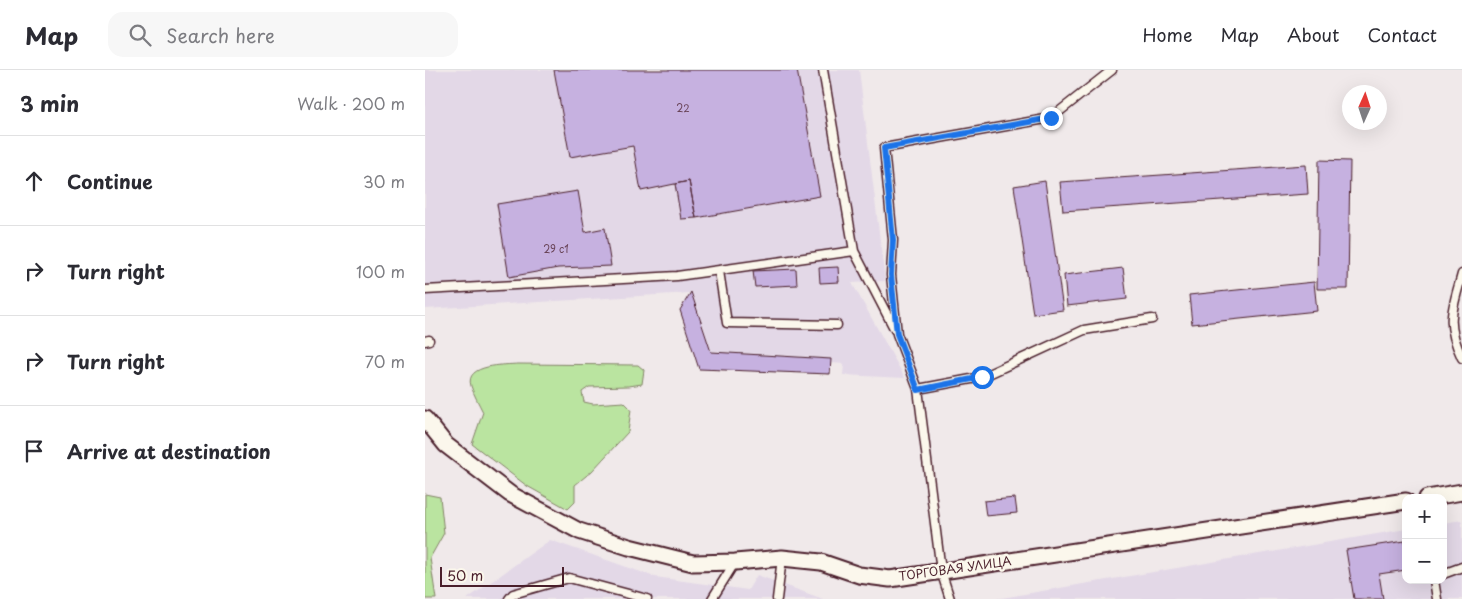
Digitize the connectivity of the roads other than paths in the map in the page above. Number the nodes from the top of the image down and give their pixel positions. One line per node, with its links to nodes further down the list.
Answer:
1 (823, 70): 3 (lane)
2 (1112, 70): 9 (lane)
3 (854, 251): 4 (lane); 9 (lane)
4 (719, 271): 6 (lane); 8 (lane)
5 (1462, 274): 10 (lane)
6 (425, 290)
7 (1152, 319): 11 (lane)
8 (837, 325)
9 (897, 334): 11 (lane)
10 (1462, 358)
11 (918, 390): 19 (lane)
12 (425, 419): 17 (street, ТОРГОВАЯ УЛИЦА)
13 (1462, 492): 14 (street)
14 (1447, 495)
15 (1402, 502): 19 (street, ТОРГОВАЯ УЛИЦА)
16 (782, 558): 17 (street, ТОРГОВАЯ УЛИЦА); 19 (street, ТОРГОВАЯ УЛИЦА); 25 (lane)
17 (735, 562): 24 (lane)
18 (1462, 567): 20 (lane)
19 (941, 571): 26 (lane)
20 (1447, 573)
21 (1435, 584): 27 (lane)
22 (509, 599): 23 (lane)
23 (647, 599)
24 (712, 599)
25 (777, 599)
26 (950, 599)
27 (1437, 599)

